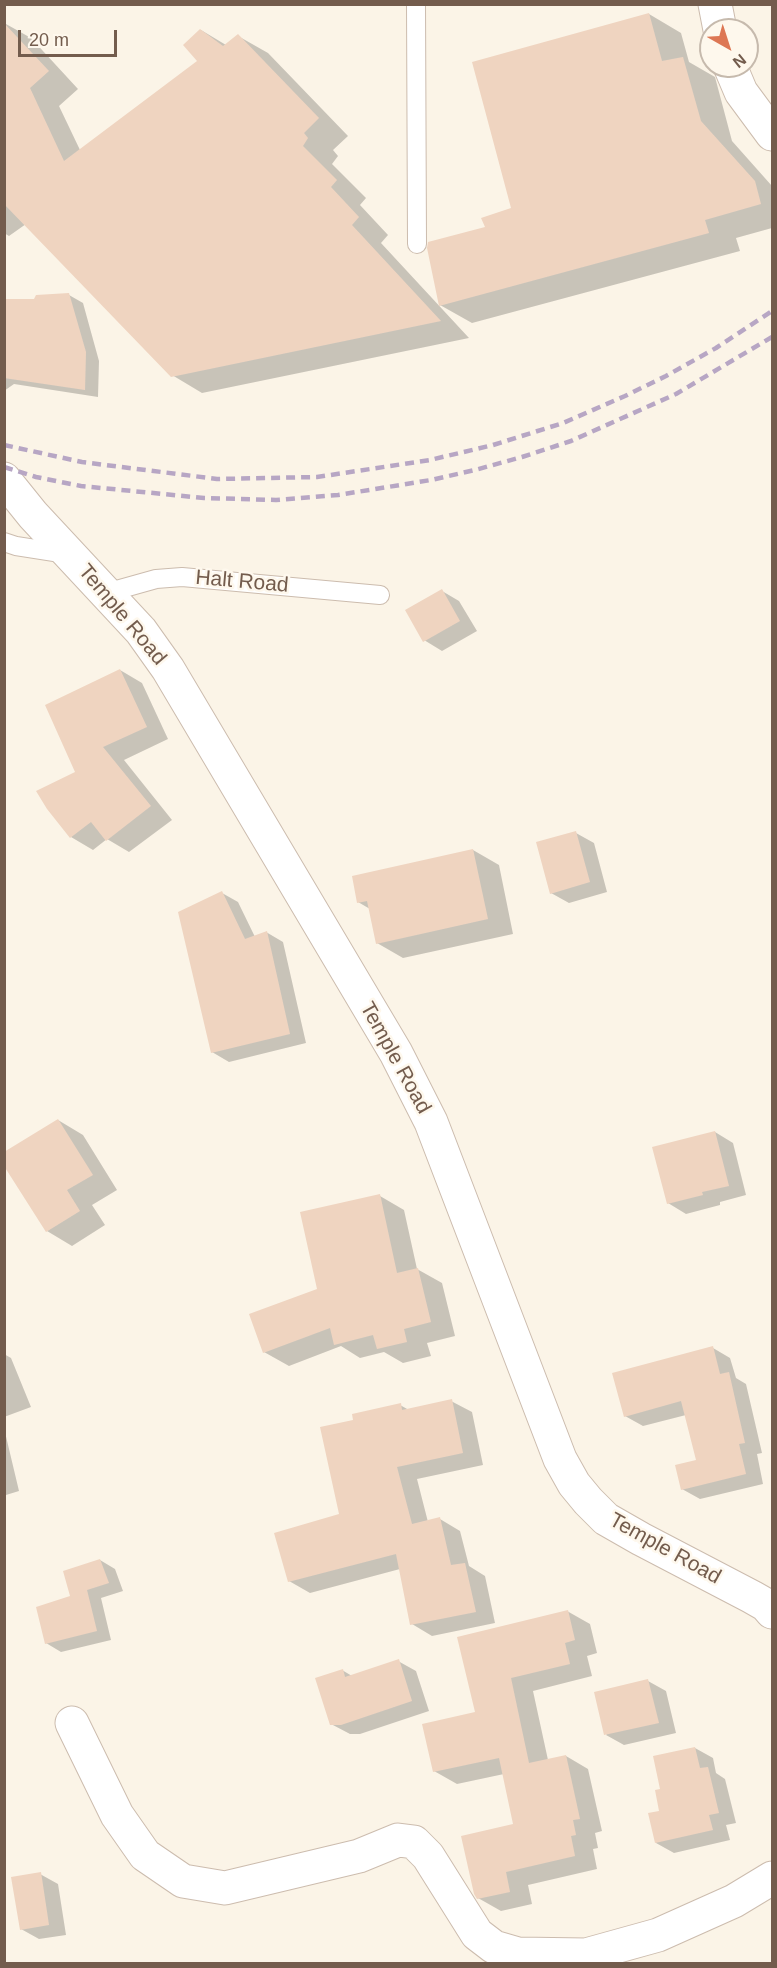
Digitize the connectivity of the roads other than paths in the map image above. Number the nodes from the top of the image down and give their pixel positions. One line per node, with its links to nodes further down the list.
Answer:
1 (416, 4): 4 (lane)
2 (735, 78): 3 (street)
3 (772, 134)
4 (417, 244)
5 (4, 479): 7 (street, Temple Road)
6 (4, 542): 7 (lane)
7 (71, 555): 8 (street, Temple Road)
8 (106, 593): 9 (lane, Halt Road); 10 (street, Temple Road)
9 (380, 595)
10 (770, 1607)
11 (72, 1723): 12 (street)
12 (772, 1878)

